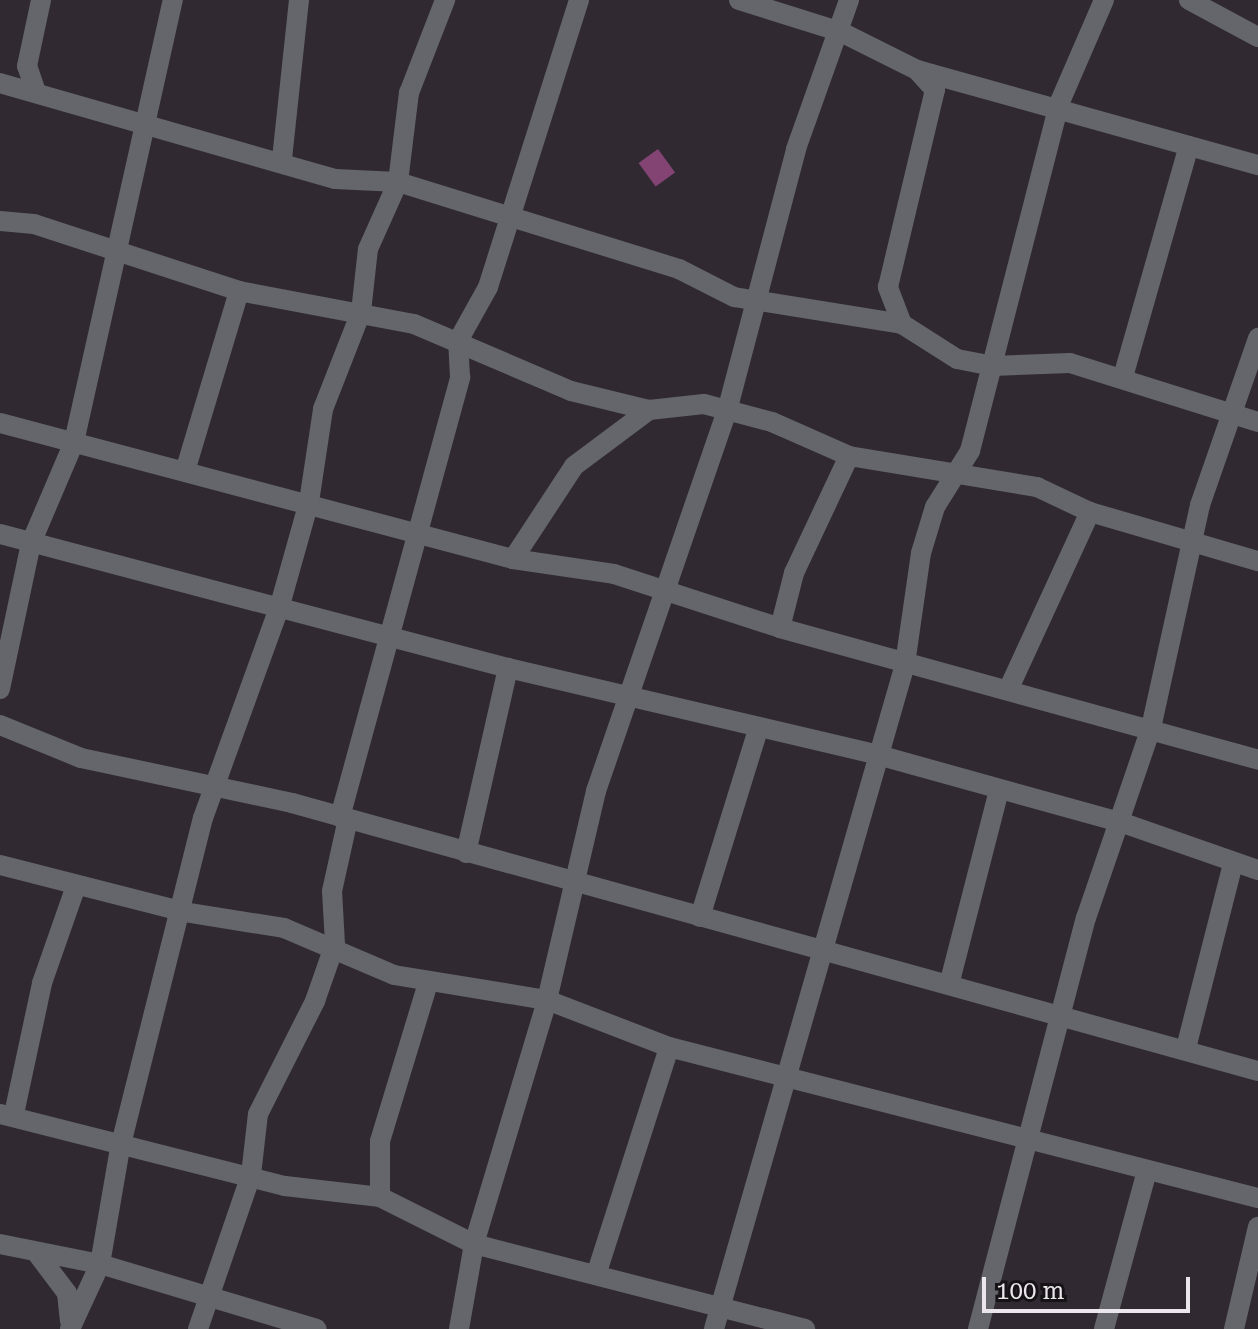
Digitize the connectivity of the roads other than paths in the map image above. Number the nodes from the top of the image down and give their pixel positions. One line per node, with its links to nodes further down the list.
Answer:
1 (41, 0): 14 (street)
2 (173, 0): 16 (street)
3 (299, 0): 18 (street)
4 (445, 0): 20 (street)
5 (579, 0): 22 (street)
6 (739, 0): 10 (street)
7 (849, 0): 10 (street)
8 (1104, 0): 15 (street)
9 (1189, 0): 11 (street)
10 (841, 32): 12 (street); 25 (street)
11 (1258, 37)
12 (917, 70): 15 (street); 27 (street)
13 (0, 83): 14 (street)
14 (35, 89): 16 (street)
15 (1059, 104): 17 (street); 30 (street)
16 (143, 124): 18 (street); 23 (street)
17 (1189, 146): 19 (street); 32 (street)
18 (282, 159): 20 (street)
19 (1258, 165)
20 (398, 182): 22 (street); 26 (street)
21 (0, 221): 23 (street)
22 (509, 221): 25 (street); 29 (street)
23 (113, 255): 24 (street); 39 (street)
24 (239, 291): 26 (street); 41 (street)
25 (758, 303): 27 (street); 35 (street)
26 (361, 312): 29 (street); 43 (street)
27 (902, 324): 30 (street)
28 (1258, 338): 33 (street)
29 (458, 341): 34 (street); 45 (street)
30 (992, 366): 32 (street); 42 (street)
31 (1258, 372): 33 (street)
32 (1123, 377): 36 (street)
33 (1238, 396): 36 (street)
34 (649, 410): 35 (street); 49 (street)
35 (727, 411): 40 (street); 51 (street)
36 (1233, 417): 37 (street); 47 (street)
37 (1258, 422)
38 (0, 423): 39 (street)
39 (74, 442): 41 (street); 48 (street)
40 (849, 456): 42 (street); 53 (street)
41 (186, 468): 43 (street)
42 (953, 475): 44 (street); 55 (street)
43 (309, 502): 45 (street); 52 (street)
44 (1090, 512): 47 (street); 57 (street)
45 (414, 533): 49 (street); 54 (street)
46 (0, 534): 48 (street)
47 (1197, 541): 50 (street); 61 (street)
48 (31, 543): 52 (street); 58 (street)
49 (513, 559): 51 (street)
50 (1258, 561)
51 (667, 593): 53 (street); 59 (street)
52 (280, 605): 54 (street); 65 (street)
53 (780, 628): 55 (street)
54 (388, 632): 56 (street); 67 (street)
55 (905, 664): 57 (street); 63 (street)
56 (508, 668): 59 (street); 69 (street)
57 (1009, 688): 61 (street)
58 (0, 689)
59 (633, 696): 62 (street); 73 (street)
60 (0, 725): 65 (street)
61 (1151, 728): 64 (street); 68 (street)
62 (758, 730): 63 (street); 76 (street)
63 (878, 755): 66 (street); 78 (street)
64 (1257, 758)
65 (216, 787): 67 (street); 75 (street)
66 (999, 790): 68 (street); 79 (street)
67 (344, 818): 69 (street); 77 (street)
68 (1123, 823): 70 (street); 82 (street)
69 (466, 853): 73 (street)
70 (1233, 864): 72 (street); 84 (street)
71 (0, 865): 74 (street)
72 (1258, 870)
73 (573, 878): 76 (street); 81 (street)
74 (76, 886): 75 (street); 87 (street)
75 (184, 912): 77 (street); 89 (street)
76 (700, 917): 78 (street)
77 (335, 944): 80 (street); 91 (street)
78 (821, 950): 79 (street); 86 (street)
79 (950, 981): 82 (street)
80 (428, 983): 81 (street); 92 (street)
81 (547, 1000): 83 (street); 96 (street)
82 (1062, 1019): 84 (street); 88 (street)
83 (669, 1047): 86 (street); 99 (street)
84 (1186, 1048): 85 (street)
85 (1258, 1071)
86 (787, 1075): 88 (street); 101 (street)
87 (7, 1114): 89 (street)
88 (1026, 1140): 90 (street); 108 (street)
89 (120, 1148): 91 (street); 98 (street)
90 (1146, 1174): 93 (street); 109 (street)
91 (251, 1175): 92 (street); 100 (street)
92 (380, 1197): 96 (street)
93 (1258, 1198)
94 (1258, 1227): 110 (street)
95 (0, 1244): 97 (street)
96 (474, 1244): 99 (street); 105 (street)
97 (36, 1252): 98 (street); 102 (street)
98 (100, 1264): 100 (street); 102 (street)
99 (596, 1275): 101 (street)
100 (211, 1296): 103 (street); 104 (street)
101 (721, 1304): 106 (street); 107 (street)
102 (70, 1328)
103 (198, 1329)
104 (316, 1329)
105 (459, 1329)
106 (714, 1329)
107 (805, 1329)
108 (978, 1329)
109 (1104, 1329)
110 (1234, 1329)

